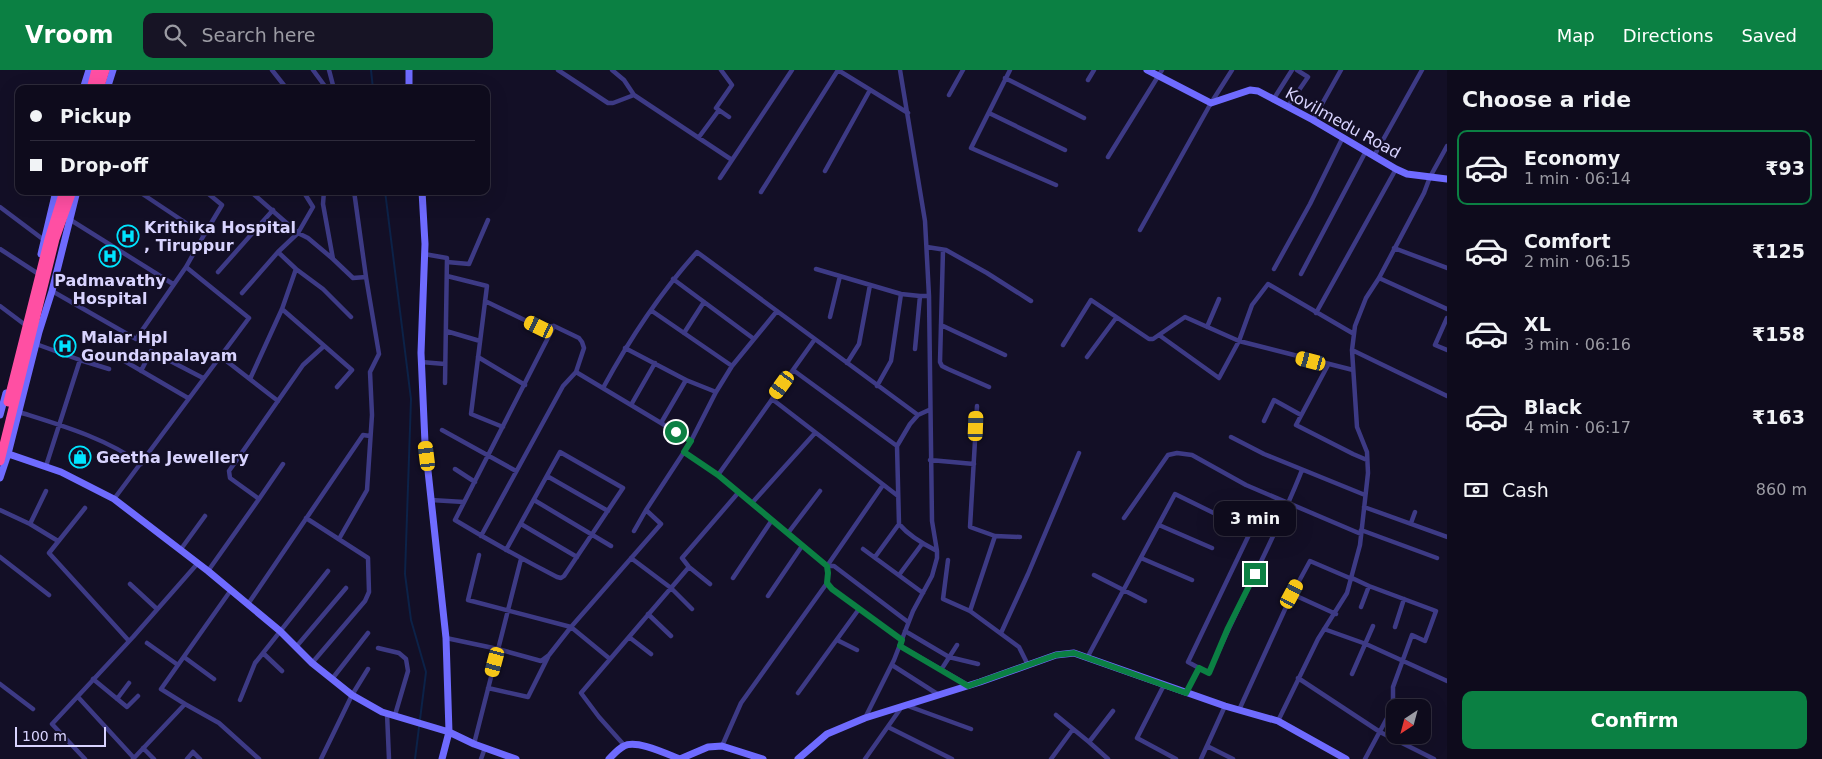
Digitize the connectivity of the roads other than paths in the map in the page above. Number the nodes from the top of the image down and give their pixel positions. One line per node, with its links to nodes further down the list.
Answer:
1 (89, 70): 27 (main road)
2 (96, 70): 28 (highway)
3 (105, 70): 29 (highway)
4 (113, 70): 30 (main road)
5 (272, 70): 31 (street)
6 (313, 70): 32 (street)
7 (329, 70): 33 (street)
8 (409, 70): 34 (main road)
9 (558, 70): 36 (street)
10 (612, 70): 36 (street)
11 (721, 70): 41 (street)
12 (792, 70): 54 (street)
13 (838, 70): 35 (street); 61 (street)
14 (900, 70): 42 (street)
15 (963, 70): 37 (street)
16 (1010, 70): 25 (street)
17 (1094, 70): 26 (street)
18 (1148, 70): 24 (main road)
19 (1232, 70): 39 (street)
20 (1292, 70): 38 (street)
21 (1297, 70): 40 (street)
22 (1340, 70): 46 (street)
23 (1422, 70): 52 (street)
24 (1160, 73): 39 (main road); 53 (street)
25 (1005, 78): 43 (street); 45 (street)
26 (1088, 80)
27 (84, 85)
28 (92, 85)
29 (100, 85)
30 (108, 85)
31 (284, 85)
32 (324, 85)
33 (333, 85)
34 (408, 85)
35 (870, 90): 42 (street); 56 (street)
36 (634, 94): 48 (street)
37 (949, 95)
38 (1273, 100): 39 (main road, Kovilmedu Road); 40 (main road, Kovilmedu Road)
39 (1211, 103): 77 (street)
40 (1288, 106): 46 (main road, Kovilmedu Road)
41 (719, 110): 44 (street); 48 (street)
42 (908, 113): 81 (street)
43 (989, 113): 50 (street); 60 (street)
44 (729, 117)
45 (1084, 118)
46 (1313, 120): 47 (main road, Kovilmedu Road)
47 (1343, 137): 51 (main road, Kovilmedu Road); 93 (street)
48 (699, 138): 54 (street)
49 (1447, 146): 57 (street)
50 (1065, 150)
51 (1366, 151): 52 (main road, Kovilmedu Road); 96 (street)
52 (1374, 156): 55 (main road, Kovilmedu Road)
53 (1108, 157)
54 (732, 160): 58 (street)
55 (1396, 169): 57 (main road, Kovilmedu Road); 118 (street)
56 (825, 171)
57 (1430, 177): 59 (main road, Kovilmedu Road); 82 (street)
58 (720, 178)
59 (1447, 179)
60 (1056, 185)
61 (761, 192)
62 (55, 195): 80 (main road)
63 (63, 195): 188 (highway)
64 (71, 195): 199 (highway)
65 (76, 195): 75 (main road)
66 (144, 195): 79 (street)
67 (210, 195): 79 (street)
68 (255, 195): 74 (street)
69 (306, 195): 78 (street)
70 (324, 195): 87 (street)
71 (355, 195): 99 (street)
72 (422, 195): 86 (main road)
73 (0, 207): 80 (street)
74 (273, 210): 78 (street); 94 (street)
75 (70, 220): 102 (street); 104 (main road)
76 (488, 220): 88 (street)
77 (1140, 230)
78 (298, 233): 85 (street); 87 (street)
79 (204, 234): 89 (street)
80 (44, 240): 95 (main road)
81 (926, 247): 84 (street); 108 (street)
82 (1394, 248): 90 (street); 100 (street)
83 (0, 249): 95 (street)
84 (943, 250): 111 (street); 125 (street)
85 (278, 252): 91 (street); 105 (street)
86 (424, 254): 88 (street); 148 (main road)
87 (333, 259): 99 (street)
88 (447, 262): 97 (street)
89 (186, 267): 102 (street); 143 (street)
90 (1447, 268)
91 (296, 269): 114 (street); 119 (street)
92 (816, 269): 98 (street)
93 (1274, 269)
94 (218, 272)
95 (37, 273): 123 (main road)
96 (1301, 274)
97 (447, 276): 110 (street); 127 (street)
98 (840, 276): 103 (street); 120 (street)
99 (366, 277): 187 (street)
100 (1379, 278): 115 (street); 129 (street)
101 (673, 279): 112 (street); 116 (street); 117 (street)
102 (173, 284): 104 (street)
103 (870, 285): 106 (street); 150 (street)
104 (52, 291): 135 (main road)
105 (242, 293)
106 (901, 294): 107 (street); 164 (street)
107 (920, 296): 108 (street); 139 (street)
108 (929, 296): 176 (street)
109 (1219, 299): 126 (street)
110 (485, 301): 124 (street); 133 (street)
111 (1031, 301)
112 (704, 302): 128 (street); 131 (street)
113 (0, 306): 123 (street)
114 (282, 309): 137 (street); 160 (street)
115 (1447, 309)
116 (652, 311): 128 (street); 138 (street)
117 (778, 311): 131 (street); 132 (street)
118 (1316, 313): 129 (street); 134 (street)
119 (351, 317)
120 (830, 317)
121 (1116, 318): 130 (street); 136 (street); 145 (street)
122 (1447, 318): 141 (street)
123 (24, 324): 173 (main road)
124 (554, 326): 158 (street); 163 (street)
125 (941, 326): 142 (street); 166 (street)
126 (1207, 327): 130 (street); 134 (street)
127 (446, 331): 133 (street); 151 (street)
128 (684, 333): 153 (street)
129 (1354, 334): 140 (street)
130 (1160, 335): 134 (street)
131 (754, 339): 153 (street)
132 (815, 339): 150 (street); 155 (street)
133 (480, 341): 144 (street)
134 (1238, 341): 152 (street)
135 (36, 344): 147 (street); 177 (main road)
136 (1064, 345)
137 (324, 346): 165 (street); 172 (street)
138 (625, 348): 149 (street); 167 (street)
139 (915, 349)
140 (1352, 350): 156 (street); 169 (street)
141 (1447, 350)
142 (1005, 355)
143 (220, 356): 159 (street); 160 (street)
144 (478, 357): 163 (street); 184 (street)
145 (1087, 358)
146 (120, 359): 157 (street)
147 (80, 360): 154 (street); 183 (street)
148 (421, 362): 151 (street); 219 (main road)
149 (654, 363): 161 (street); 174 (street)
150 (846, 363): 164 (street)
151 (445, 364): 162 (street)
152 (1328, 365): 156 (street); 179 (street)
153 (732, 366): 168 (street)
154 (109, 369)
155 (793, 370): 171 (street); 191 (street)
156 (1353, 370): 198 (street)
157 (141, 371): 159 (street); 170 (street)
158 (576, 372): 167 (street); 206 (street)
159 (203, 378): 170 (street)
160 (250, 379): 172 (street)
161 (686, 380): 168 (street); 182 (street)
162 (445, 383)
163 (525, 385): 184 (street)
164 (877, 386): 178 (street)
165 (337, 387)
166 (990, 387)
167 (603, 388): 174 (street)
168 (716, 392): 190 (street)
169 (1447, 396)
170 (188, 398): 200 (street)
171 (772, 399): 186 (street); 207 (street)
172 (278, 401): 218 (street)
173 (1, 404): 180 (main road)
174 (630, 405): 182 (street)
175 (977, 406): 202 (street)
176 (929, 410): 178 (street); 197 (street)
177 (19, 412): 183 (street); 195 (main road)
178 (918, 415): 191 (street)
179 (1302, 415): 181 (street); 198 (street)
180 (0, 416)
181 (1264, 421)
182 (661, 423): 190 (street)
183 (59, 424): 200 (street); 203 (street)
184 (503, 427): 196 (street)
185 (442, 430): 196 (street)
186 (815, 433): 211 (street); 222 (street)
187 (370, 436): 232 (street); 250 (street)
188 (0, 437)
189 (1231, 438): 205 (street)
190 (691, 441): 193 (street)
191 (897, 446): 216 (street)
192 (0, 451): 195 (main road)
193 (684, 452): 207 (street); 227 (street)
194 (1079, 453): 310 (street)
195 (8, 454): 203 (main road); 209 (main road)
196 (488, 456): 206 (street); 210 (street)
197 (930, 460): 202 (street); 259 (street)
198 (1367, 460): 215 (street)
199 (0, 461)
200 (141, 464): 217 (street)
201 (283, 464): 218 (street)
202 (974, 464): 247 (street)
203 (46, 466): 217 (main road)
204 (455, 469): 210 (street)
205 (1302, 470): 215 (street); 223 (street)
206 (516, 472): 246 (street)
207 (718, 475): 214 (street)
208 (547, 476): 220 (street); 228 (street); 228 (street)
209 (0, 478)
210 (475, 482): 221 (street)
211 (883, 485): 216 (street); 270 (street)
212 (46, 491): 237 (street)
213 (820, 491): 244 (street)
214 (738, 493): 222 (street); 271 (street)
215 (1365, 495): 224 (street)
216 (898, 496): 239 (street)
217 (114, 499): 257 (main road)
218 (259, 500): 272 (street)
219 (431, 500): 221 (street); 313 (main road)
220 (534, 500): 238 (street); 245 (street)
221 (464, 502): 246 (street)
222 (752, 503): 234 (street)
223 (1289, 503): 233 (street); 243 (street); 338 (street)
224 (1364, 507): 236 (street); 243 (street)
225 (85, 508): 251 (street)
226 (0, 510): 237 (street)
227 (646, 510): 241 (street); 264 (street)
228 (608, 511): 245 (street)
229 (1415, 512): 236 (street)
230 (205, 516): 257 (street)
231 (1258, 516): 338 (street)
232 (306, 518): 250 (street); 293 (street)
233 (1124, 518)
234 (772, 520): 244 (street); 276 (street)
235 (1228, 520): 240 (street)
236 (1411, 523): 248 (street)
237 (30, 524): 251 (street)
238 (521, 524): 258 (street); 262 (street)
239 (899, 524): 252 (street); 263 (street)
240 (1159, 525): 256 (street); 265 (street)
241 (634, 530)
242 (1447, 530): 248 (street)
243 (1361, 532): 266 (street); 277 (street)
244 (788, 533): 254 (street)
245 (592, 534): 253 (street); 262 (street)
246 (481, 536): 258 (street)
247 (995, 536): 249 (street); 299 (street)
248 (1446, 537)
249 (1020, 538)
250 (339, 539): 333 (street)
251 (58, 541): 316 (street)
252 (922, 544): 259 (street); 274 (street)
253 (610, 546)
254 (802, 546): 270 (street); 290 (street)
255 (863, 548): 263 (street)
256 (1212, 548)
257 (181, 549): 269 (main road)
258 (506, 550): 267 (street)
259 (937, 551): 287 (street)
260 (479, 555): 298 (street)
261 (0, 557): 289 (street)
262 (577, 557): 267 (street)
263 (875, 557): 274 (street)
264 (631, 558): 284 (street); 304 (street)
265 (1141, 558): 278 (street); 286 (street)
266 (1437, 558)
267 (521, 559): 298 (street)
268 (948, 560): 299 (street)
269 (198, 562): 272 (main road); 295 (street)
270 (827, 566): 279 (street); 302 (street)
271 (689, 567): 281 (street); 284 (street)
272 (208, 571): 285 (main road)
273 (328, 571): 307 (street)
274 (899, 575): 287 (street)
275 (1094, 575): 286 (street)
276 (733, 578)
277 (1352, 578): 282 (street); 288 (street); 301 (street)
278 (1192, 580)
279 (827, 583): 297 (street); 380 (street)
280 (130, 584): 295 (street)
281 (710, 584)
282 (1368, 586): 291 (street); 294 (street)
283 (346, 588): 321 (street)
284 (671, 588): 296 (street); 300 (street)
285 (231, 590): 293 (main road); 328 (street)
286 (1124, 590): 292 (street); 330 (street)
287 (923, 593): 302 (street)
288 (1292, 594): 301 (street); 365 (street)
289 (49, 595)
290 (768, 596)
291 (1404, 599): 305 (street); 332 (street)
292 (1145, 601)
293 (248, 604): 307 (main road)
294 (1361, 607)
295 (157, 609): 316 (street)
296 (692, 609)
297 (859, 609): 314 (street); 315 (street)
298 (508, 610): 304 (street); 323 (street)
299 (970, 611): 310 (street)
300 (648, 614): 311 (street); 312 (street)
301 (1336, 614): 306 (street)
302 (908, 622): 308 (street)
303 (1373, 626): 318 (street)
304 (571, 627): 326 (street); 331 (street)
305 (1395, 627)
306 (1324, 629): 318 (street); 343 (street)
307 (280, 630): 321 (main road); 325 (street)
308 (905, 631): 315 (street); 329 (street)
309 (368, 633): 346 (street)
310 (1001, 633): 336 (street)
311 (671, 636)
312 (629, 637): 327 (street); 331 (street)
313 (446, 638): 323 (street); 375 (main road)
314 (837, 640): 324 (street); 353 (street)
315 (902, 640): 320 (street)
316 (130, 641): 344 (street)
317 (147, 643): 337 (street)
318 (1366, 644): 332 (street); 342 (street)
319 (957, 645): 329 (street)
320 (900, 646): 335 (street); 340 (street)
321 (296, 647): 333 (main road)
322 (378, 648): 368 (street)
323 (498, 649): 326 (street); 352 (street)
324 (857, 650)
325 (263, 653): 341 (street); 360 (street)
326 (549, 654): 352 (street)
327 (651, 654)
328 (184, 657): 337 (street); 345 (street)
329 (949, 657): 334 (street); 340 (street)
330 (1087, 658): 336 (main road); 350 (main road)
331 (610, 659): 379 (street)
332 (1403, 660): 347 (street); 376 (street)
333 (312, 663): 346 (main road)
334 (978, 664)
335 (892, 665): 356 (street); 370 (street)
336 (1028, 665): 351 (main road)
337 (178, 666): 361 (street)
338 (1199, 668): 354 (street)
339 (368, 669): 355 (street)
340 (941, 670): 351 (street)
341 (282, 671)
342 (1352, 674)
343 (1298, 678): 371 (street); 376 (street)
344 (93, 679): 358 (street); 359 (street)
345 (214, 679)
346 (332, 679): 355 (main road)
347 (1447, 681)
348 (129, 683): 359 (street)
349 (0, 684): 364 (street)
350 (1164, 685): 354 (main road); 402 (street)
351 (968, 686): 356 (main road)
352 (488, 688): 378 (street)
353 (798, 693)
354 (1186, 693): 362 (main road)
355 (352, 695): 367 (main road); 390 (street)
356 (940, 695): 363 (main road)
357 (138, 696): 359 (street)
358 (78, 697): 384 (street); 385 (street)
359 (116, 698)
360 (240, 700)
361 (184, 704): 382 (street); 389 (street)
362 (1225, 706): 365 (main road); 381 (street)
363 (904, 707): 370 (main road); 372 (street); 374 (street)
364 (33, 710)
365 (1239, 710): 371 (main road)
366 (1113, 711): 377 (street)
367 (387, 713): 368 (main road); 391 (street)
368 (394, 715): 375 (main road)
369 (1056, 715): 373 (street)
370 (865, 718): 397 (main road)
371 (1278, 721): 405 (main road)
372 (888, 727): 398 (street); 399 (street)
373 (1073, 729): 377 (street); 400 (street)
374 (971, 730)
375 (448, 732): 378 (main road); 392 (main road)
376 (1380, 732): 406 (street); 407 (street)
377 (1089, 742): 401 (street)
378 (474, 744): 383 (main road)
379 (624, 745): 380 (main road); 395 (main road)
380 (722, 746): 396 (main road)
381 (1207, 746): 403 (street); 404 (street)
382 (143, 748): 384 (street); 386 (street)
383 (485, 748): 393 (street); 394 (main road)
384 (134, 758)
385 (85, 759)
386 (154, 759)
387 (186, 759): 388 (street)
388 (200, 759)
389 (259, 759)
390 (321, 759)
391 (388, 759)
392 (442, 759)
393 (481, 759)
394 (516, 759)
395 (609, 759)
396 (763, 759)
397 (798, 759)
398 (865, 759)
399 (952, 759)
400 (1051, 759)
401 (1108, 759)
402 (1176, 759)
403 (1201, 759)
404 (1233, 759)
405 (1345, 759)
406 (1365, 759)
407 (1434, 759)

